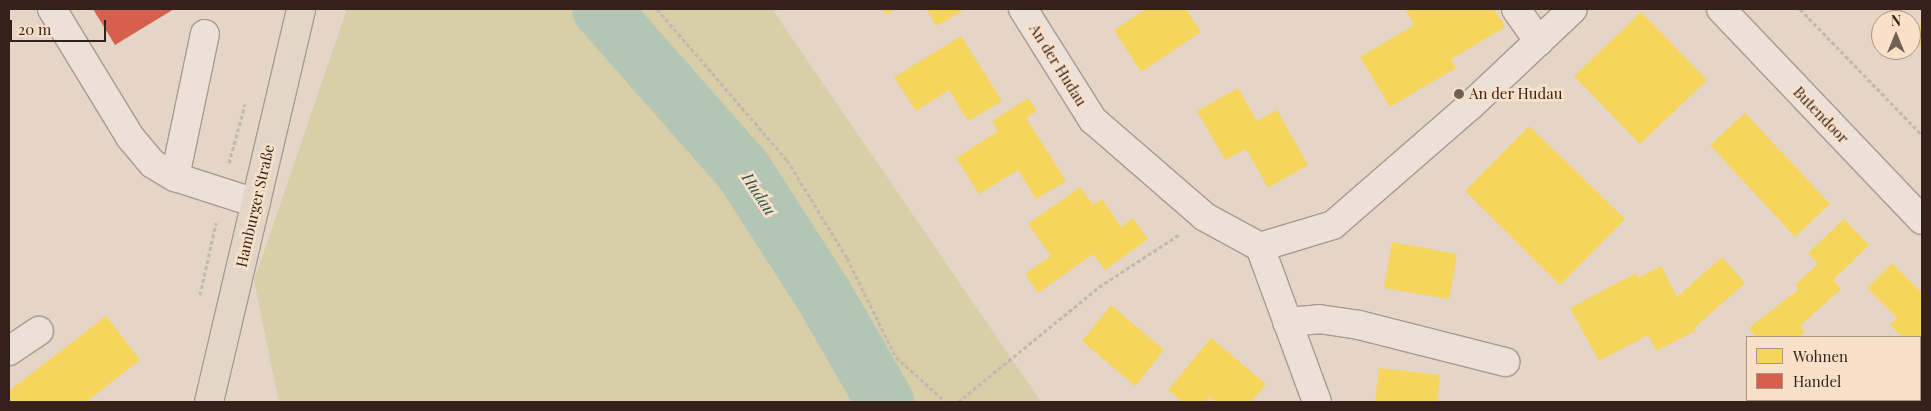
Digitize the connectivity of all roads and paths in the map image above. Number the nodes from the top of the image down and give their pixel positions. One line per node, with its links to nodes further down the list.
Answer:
1 (52, 9): 12 (street)
2 (301, 9): 13 (main road, Hamburger Straße)
3 (656, 9): 22 (path)
4 (1023, 9): 14 (street, An der Hudau)
5 (1516, 9): 10 (street)
6 (1573, 9): 10 (street)
7 (1721, 9): 15 (street, Butendoor)
8 (1800, 9): 11 (path)
9 (205, 34): 12 (street)
10 (1539, 42): 16 (street)
11 (1922, 135)
12 (175, 177): 13 (street)
13 (256, 203): 21 (main road, Hamburger Straße)
14 (1205, 217): 16 (street, An der Hudau); 23 (path)
15 (1922, 220)
16 (1260, 246): 17 (street)
17 (1287, 322): 20 (street); 24 (street)
18 (39, 331): 19 (street)
19 (9, 351)
20 (1505, 362)
21 (209, 402)
22 (946, 402)
23 (958, 402)
24 (1317, 402)

